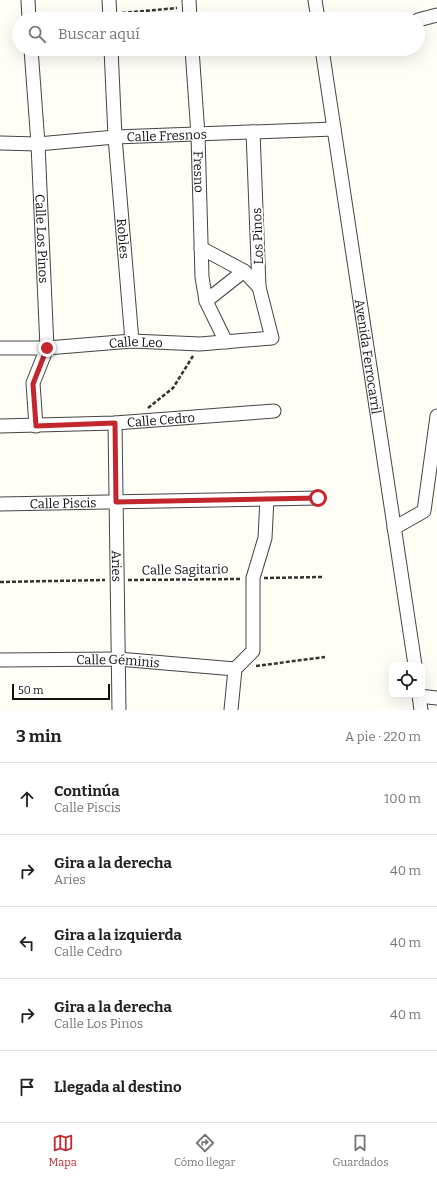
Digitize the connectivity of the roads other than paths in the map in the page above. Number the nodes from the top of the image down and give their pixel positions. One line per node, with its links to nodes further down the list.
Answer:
1 (28, 0): 4 (street)
2 (109, 0): 5 (street)
3 (315, 0): 6 (street)
4 (29, 12)
5 (110, 12)
6 (317, 12)
7 (437, 15): 8 (street)
8 (425, 18)
9 (32, 56): 18 (street, Calle Los Pinos)
10 (111, 56): 16 (street, Robles)
11 (192, 56): 15 (street, Fresno)
12 (323, 56): 13 (street, Avenida Ferrocarril)
13 (334, 130): 14 (street, Calle Fresnos); 37 (street, Avenida Ferrocarril)
14 (253, 132): 15 (street, Calle Fresnos); 21 (street, Los Pinos)
15 (198, 135): 16 (street, Calle Fresnos); 19 (street, Fresno)
16 (115, 136): 18 (street, Calle Fresnos); 24 (street, Robles)
17 (0, 143): 18 (street, Calle Fresnos)
18 (38, 144): 27 (street, Calle Los Pinos)
19 (201, 248): 20 (street); 22 (street, Fresno)
20 (244, 271): 21 (street); 22 (street)
21 (258, 287): 23 (street, Los Pinos)
22 (206, 301): 25 (street, Fresno)
23 (272, 338): 25 (street, Calle Leo)
24 (132, 341): 25 (street, Calle Leo); 27 (street, Calle Leo)
25 (226, 342)
26 (0, 348): 27 (street, Calle Leo)
27 (47, 348): 32 (street, Calle Los Pinos)
28 (274, 411): 30 (street, Calle Cedro)
29 (437, 416): 37 (street)
30 (115, 423): 32 (street, Calle Cedro); 35 (street, Aries)
31 (0, 426): 32 (street, Calle Cedro)
32 (36, 426)
33 (318, 498): 34 (street, Calle Piscis)
34 (267, 499): 35 (street, Calle Piscis); 41 (street)
35 (116, 502): 36 (street, Calle Piscis); 38 (street, Aries)
36 (0, 504)
37 (394, 528): 40 (street, Avenida Ferrocarril)
38 (118, 659): 39 (street, Calle Géminis); 41 (street, Calle Géminis); 45 (street, Aries)
39 (0, 660)
40 (414, 662)
41 (235, 669): 46 (street)
42 (425, 697): 44 (street)
43 (419, 698): 47 (street)
44 (437, 698)
45 (119, 710)
46 (231, 710)
47 (421, 710)

